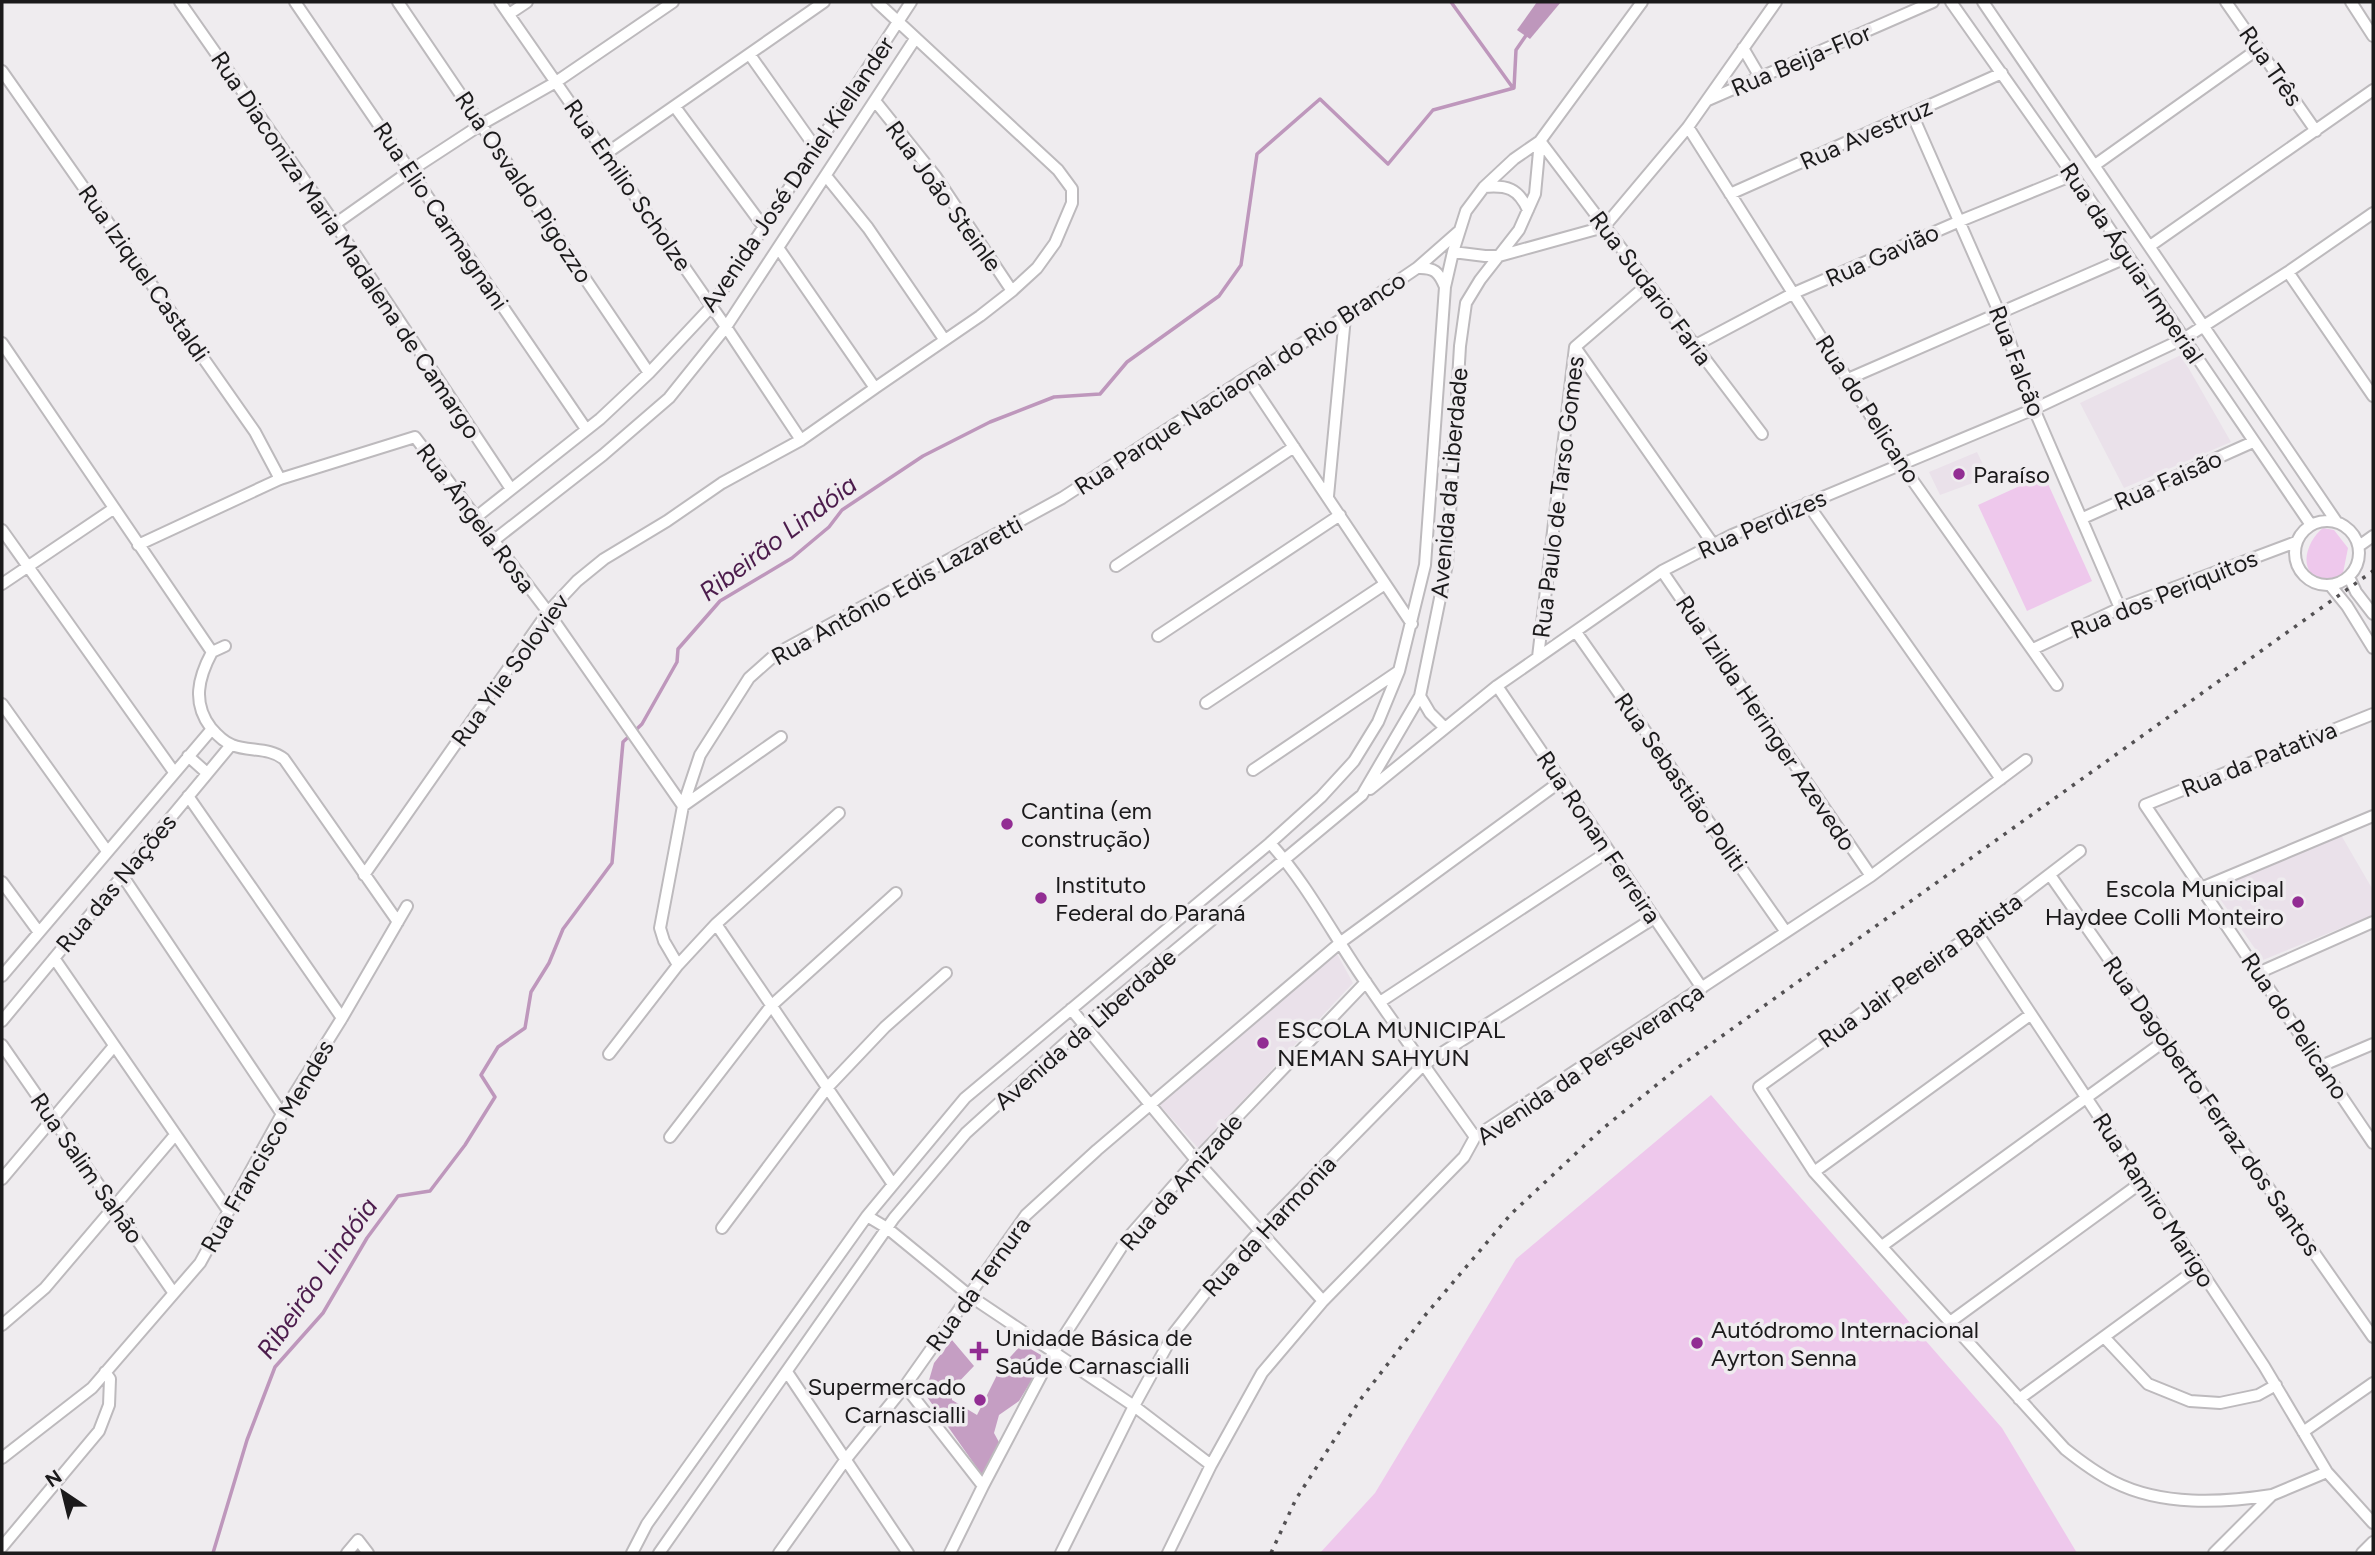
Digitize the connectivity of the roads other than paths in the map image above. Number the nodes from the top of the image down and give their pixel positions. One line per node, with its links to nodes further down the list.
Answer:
1 (180, 2): 48 (street, Rua Diaconiza Maria Madalena de Camargo)
2 (295, 2): 40 (street, Rua Elio Carmagnani)
3 (398, 2): 33 (street, Rua Osvaldo Pigozzo)
4 (500, 2): 17 (street, Rua Emilio Scholze)
5 (527, 2): 17 (street)
6 (673, 2): 27 (street)
7 (824, 2): 23 (street)
8 (877, 2): 18 (street)
9 (911, 2): 18 (street, Avenida José Daniel Kiellander)
10 (1642, 2): 36 (street)
11 (1776, 2): 21 (street)
12 (1933, 2): 26 (street, Rua Beija-Flor)
13 (1951, 2): 25 (street, Rua da Águia-Imperial)
14 (1983, 2): 39 (street, Rua da Águia-Imperial)
15 (2226, 2): 22 (street, Rua Três)
16 (2351, 2): 19 (street)
17 (509, 14): 27 (street, Rua Emilio Scholze)
18 (898, 23): 20 (street); 37 (street, Avenida José Daniel Kiellander)
19 (2373, 36)
20 (915, 39): 30 (street, Avenida José Daniel Kiellander); 61 (street, Rua Ylie Soloviev)
21 (1743, 48): 26 (street); 29 (street)
22 (2258, 49): 35 (street, Rua Três); 39 (street)
23 (750, 55): 31 (street); 37 (street)
24 (2, 71): 85 (street, Rua Iziquel Castaldi)
25 (2002, 73): 32 (street, Rua Avestruz); 41 (street, Rua da Águia-Imperial)
26 (1760, 78): 29 (street, Rua Beija-Flor)
27 (556, 82): 33 (street); 38 (street, Rua Emilio Scholze)
28 (2373, 90): 35 (street)
29 (1706, 100): 34 (street)
30 (875, 101): 42 (street, Avenida José Daniel Kiellander); 61 (street, Rua João Steinle)
31 (676, 107): 38 (street); 49 (street)
32 (1912, 114): 44 (street, Rua Avestruz); 47 (street, Rua Falcão)
33 (482, 124): 40 (street); 73 (street, Rua Osvaldo Pigozzo)
34 (1688, 127): 44 (street, Rua do Pelicano); 50 (street)
35 (2316, 131): 52 (street)
36 (1541, 141): 43 (street); 45 (street, Avenida da Liberdade); 50 (street, Rua Sudario Faria)
37 (814, 147): 49 (street, Avenida José Daniel Kiellander)
38 (607, 153): 63 (street, Rua Emilio Scholze)
39 (2095, 165): 52 (street, Rua da Águia-Imperial)
40 (410, 171): 48 (street); 79 (street, Rua Elio Carmagnani)
41 (2073, 175): 47 (street, Rua Gavião); 56 (street, Rua da Águia-Imperial)
42 (826, 176): 53 (street, Avenida José Daniel Kiellander); 69 (street)
43 (1484, 187): 45 (street); 51 (street)
44 (1730, 194): 62 (street, Rua do Pelicano)
45 (1528, 210): 55 (street, Avenida da Liberdade)
46 (2372, 216): 58 (street, Rua Perdizes)
47 (1960, 221): 62 (street, Rua Gavião); 64 (street, Rua Falcão)
48 (335, 224): 86 (street, Rua Diaconiza Maria Madalena de Camargo)
49 (763, 226): 63 (street, Avenida José Daniel Kiellander)
50 (1604, 227): 55 (street); 59 (street, Rua Sudario Faria)
51 (1458, 232): 54 (street, Avenida da Liberdade); 57 (street, Rua Parque Naciaonal do Rio Branco)
52 (2150, 246): 66 (street, Rua da Águia-Imperial)
53 (779, 248): 67 (street, Avenida José Daniel Kiellander); 76 (street)
54 (1453, 252): 55 (street); 57 (street, Rua Parque Naciaonal do Rio Branco); 60 (street, Avenida da Liberdade)
55 (1499, 256): 124 (street, Avenida da Liberdade)
56 (2128, 257): 64 (street); 68 (street, Rua da Águia-Imperial)
57 (1417, 268): 60 (street); 65 (street, Rua Parque Naciaonal do Rio Branco)
58 (2287, 272): 66 (street, Rua Perdizes); 77 (street)
59 (1647, 285): 71 (street, Rua Sudario Faria); 72 (street, Rua Paulo de Tarso Gomes)
60 (1445, 287): 113 (street, Avenida da Liberdade)
61 (1012, 291): 69 (street, Rua Ylie Soloviev)
62 (1794, 293): 71 (street, Rua Gavião); 75 (street, Rua do Pelicano)
63 (712, 306): 67 (street, Rua Emilio Scholze); 73 (street, Avenida José Daniel Kiellander)
64 (1999, 312): 75 (street); 78 (street, Rua Falcão)
65 (1345, 317): 74 (street, Rua Parque Naciaonal do Rio Branco); 87 (street)
66 (2204, 326): 68 (street, Rua Perdizes); 94 (street, Rua da Águia-Imperial)
67 (726, 327): 81 (street, Rua Emilio Scholze); 98 (street, Avenida José Daniel Kiellander)
68 (2185, 338): 78 (street, Rua Perdizes); 82 (street, Rua da Águia-Imperial)
69 (944, 339): 76 (street, Rua Ylie Soloviev)
70 (2, 344): 90 (street)
71 (1696, 345): 80 (street, Rua Sudario Faria)
72 (1575, 347): 100 (street); 120 (street, Rua Paulo de Tarso Gomes)
73 (649, 373): 79 (street, Avenida José Daniel Kiellander)
74 (1247, 377): 83 (street); 88 (street, Rua Parque Naciaonal do Rio Branco)
75 (1848, 379): 84 (street, Rua do Pelicano)
76 (874, 388): 81 (street, Rua Ylie Soloviev)
77 (2373, 396)
78 (2034, 409): 84 (street, Rua Perdizes); 93 (street, Rua Falcão)
79 (586, 429): 86 (street, Avenida José Daniel Kiellander)
80 (1762, 434)
81 (801, 440): 111 (street, Rua Ylie Soloviev)
82 (2253, 442): 93 (street, Rua Faisão); 95 (street, Rua da Águia-Imperial)
83 (1294, 447): 87 (street); 104 (street)
84 (1900, 464): 89 (street, Rua Perdizes); 118 (street, Rua do Pelicano)
85 (280, 479): 92 (street, Rua Ângela Rosa); 101 (street)
86 (511, 489): 92 (street, Avenida José Daniel Kiellander)
87 (1328, 496): 91 (street)
88 (1062, 498): 142 (street, Rua Antônio Edis Lazaretti)
89 (1807, 503): 100 (street, Rua Perdizes); 137 (street)
90 (113, 509): 101 (street); 103 (street)
91 (1340, 515): 108 (street); 115 (street)
92 (475, 518): 98 (street, Rua Ângela Rosa)
93 (2083, 518): 110 (street, Rua Falcão)
94 (2336, 521): 95 (street); 102 (street)
95 (2311, 526): 99 (street)
96 (2, 530): 103 (street)
97 (2373, 536): 102 (street)
98 (492, 541): 111 (street, Rua Ângela Rosa)
99 (2296, 542): 109 (street); 110 (street, Rua dos Periquitos)
100 (1713, 544): 105 (street, Rua Perdizes)
101 (138, 545): 119 (street)
102 (2359, 546): 106 (street)
103 (26, 566): 107 (street); 135 (street)
104 (1116, 566)
105 (1662, 571): 114 (street, Rua Perdizes); 153 (street, Rua Izilda Heringer Azevedo)
106 (2350, 577): 109 (street); 112 (street)
107 (2, 584)
108 (1385, 584): 113 (street); 125 (street)
109 (2330, 585): 117 (street)
110 (2120, 608): 118 (street, Rua dos Periquitos)
111 (548, 612): 142 (street, Rua Ângela Rosa); 151 (street, Rua Ylie Soloviev)
112 (2373, 614)
113 (1412, 624): 121 (street, Avenida da Liberdade)
114 (1576, 632): 120 (street, Rua Perdizes); 164 (street, Rua Sebastião Politi)
115 (1158, 636)
116 (225, 646): 119 (street)
117 (2373, 648)
118 (2033, 649): 122 (street, Rua do Pelicano)
119 (212, 652): 129 (street)
120 (1538, 657): 123 (street, Rua Perdizes)
121 (1399, 671): 134 (street); 145 (street, Avenida da Liberdade)
122 (2057, 685)
123 (1497, 686): 128 (street, Rua Perdizes); 138 (street, Rua Ronan Ferreira)
124 (1420, 696): 128 (street); 139 (street, Avenida da Liberdade)
125 (1206, 703)
126 (2, 705): 146 (street)
127 (2373, 714): 141 (street, Rua da Patativa)
128 (1445, 728): 139 (street, Rua Perdizes)
129 (212, 729): 131 (street); 132 (street, Rua das Nações)
130 (781, 737): 142 (street)
131 (231, 745): 136 (street, Rua das Nações); 151 (street)
132 (188, 756): 135 (street, Rua das Nações); 136 (street)
133 (2026, 760): 137 (street, Avenida da Perseverança)
134 (1253, 770)
135 (174, 772): 146 (street, Rua das Nações)
136 (206, 773): 140 (street, Rua das Nações)
137 (2001, 779): 153 (street, Avenida da Perseverança)
138 (1561, 780): 147 (street, Rua Ronan Ferreira); 165 (street, Rua da Ternura)
139 (1362, 795): 149 (street, Avenida da Liberdade)
140 (188, 796): 150 (street, Rua das Nações); 177 (street)
141 (2146, 805): 155 (street, Rua do Pelicano)
142 (683, 806): 167 (street, Rua Antônio Edis Lazaretti)
143 (839, 813): 161 (street)
144 (2373, 816): 155 (street)
145 (1270, 843): 149 (street); 175 (street, Avenida da Liberdade)
146 (107, 851): 162 (street, Rua das Nações)
147 (1609, 851): 158 (street, Rua Ronan Ferreira); 173 (street)
148 (2080, 852): 152 (street, Rua Jair Pereira Batista)
149 (1285, 859): 165 (street); 179 (street, Avenida da Liberdade)
150 (122, 875): 166 (street, Rua das Nações); 190 (street)
151 (364, 875): 159 (street)
152 (2050, 875): 163 (street, Rua Jair Pereira Batista); 180 (street, Rua Dagoberto Ferraz dos Santos)
153 (1871, 876): 164 (street, Avenida da Perseverança)
154 (2, 882): 162 (street)
155 (2201, 888): 169 (street, Rua do Pelicano)
156 (896, 893): 174 (street)
157 (407, 906): 159 (street, Rua Francisco Mendes)
158 (1654, 918): 172 (street, Rua Ronan Ferreira); 185 (street, Rua da Harmonia)
159 (398, 922): 177 (street, Rua Francisco Mendes)
160 (2373, 922): 169 (street)
161 (716, 924): 167 (street); 174 (street)
162 (38, 931): 170 (street, Rua das Nações)
163 (1976, 931): 176 (street, Rua Ramiro Marigo); 197 (street, Rua Jair Pereira Batista)
164 (1786, 932): 172 (street, Avenida da Perseverança)
165 (1341, 942): 171 (street); 189 (street, Rua da Ternura)
166 (54, 958): 178 (street, Rua das Nações); 183 (street)
167 (678, 965): 184 (street)
168 (946, 973): 187 (street)
169 (2258, 973): 186 (street, Rua do Pelicano)
170 (2, 976)
171 (1366, 982): 173 (street); 196 (street, Rua da Amizade)
172 (1702, 988): 194 (street, Avenida da Perseverança)
173 (1380, 1002): 185 (street)
174 (771, 1006): 187 (street); 193 (street)
175 (1071, 1009): 179 (street); 200 (street, Avenida da Liberdade)
176 (2030, 1015): 188 (street, Rua Ramiro Marigo); 197 (street)
177 (342, 1018): 190 (street, Rua Francisco Mendes)
178 (2, 1021)
179 (1084, 1027): 189 (street); 205 (street, Avenida da Liberdade)
180 (2166, 1040): 188 (street); 215 (street, Rua Dagoberto Ferraz dos Santos)
181 (2373, 1044): 186 (street)
182 (2, 1045): 191 (street, Rua Salim Sahão)
183 (114, 1046): 191 (street); 192 (street)
184 (609, 1054)
185 (1423, 1065): 194 (street); 206 (street, Rua da Harmonia)
186 (2321, 1066): 195 (street, Rua do Pelicano)
187 (827, 1088): 200 (street); 204 (street)
188 (2087, 1098): 199 (street, Rua Ramiro Marigo); 207 (street)
189 (1151, 1103): 196 (street); 210 (street, Rua da Ternura)
190 (282, 1114): 202 (street, Rua Francisco Mendes)
191 (53, 1118): 198 (street); 201 (street, Rua Salim Sahão)
192 (175, 1135): 201 (street); 202 (street)
193 (670, 1137)
194 (1475, 1137): 211 (street, Avenida da Perseverança)
195 (2373, 1143)
196 (1196, 1160): 206 (street); 216 (street, Rua da Amizade)
197 (1814, 1172): 207 (street)
198 (2, 1179)
199 (2142, 1182): 208 (street, Rua Ramiro Marigo); 212 (street)
200 (892, 1183): 203 (street, Avenida da Liberdade)
201 (113, 1206): 209 (street, Rua Salim Sahão); 213 (street)
202 (227, 1209): 209 (street, Rua Francisco Mendes)
203 (867, 1216): 205 (street); 238 (street, Avenida da Liberdade)
204 (722, 1228)
205 (887, 1228): 210 (street); 218 (street, Avenida da Liberdade)
206 (1260, 1231): 211 (street); 223 (street, Rua da Harmonia)
207 (1882, 1246): 212 (street)
208 (2198, 1268): 214 (street); 220 (street, Rua Ramiro Marigo)
209 (173, 1292): 217 (street, Rua Francisco Mendes)
210 (970, 1296): 216 (street); 221 (street, Rua da Ternura)
211 (1323, 1301): 227 (street, Avenida da Perseverança)
212 (1950, 1322): 222 (street)
213 (2, 1325)
214 (2105, 1337): 220 (street); 222 (street)
215 (2373, 1337)
216 (1053, 1353): 223 (street); 229 (street, Rua da Amizade)
217 (105, 1372): 225 (street, Rua Francisco Mendes); 233 (street)
218 (787, 1372): 226 (street); 235 (street, Avenida da Liberdade)
219 (2373, 1383): 224 (street)
220 (2276, 1385): 224 (street, Rua Ramiro Marigo)
221 (905, 1386): 226 (street, Rua da Ternura); 229 (street)
222 (2019, 1399): 230 (street)
223 (1134, 1406): 227 (street); 241 (street, Rua da Harmonia)
224 (2303, 1432): 228 (street, Rua Ramiro Marigo)
225 (2, 1458)
226 (846, 1459): 234 (street, Rua da Ternura); 239 (street)
227 (1211, 1465): 242 (street, Avenida da Perseverança)
228 (2327, 1472): 230 (street); 231 (street, Rua Ramiro Marigo)
229 (983, 1486): 240 (street, Rua da Amizade)
230 (2272, 1496): 243 (street)
231 (2373, 1523)
232 (2373, 1542): 244 (street)
233 (2, 1548)
234 (785, 1550)
235 (662, 1551)
236 (347, 1553): 237 (street)
237 (368, 1553)
238 (632, 1553)
239 (908, 1553)
240 (950, 1553)
241 (1061, 1553)
242 (1168, 1553)
243 (2214, 1553)
244 (2362, 1553)

